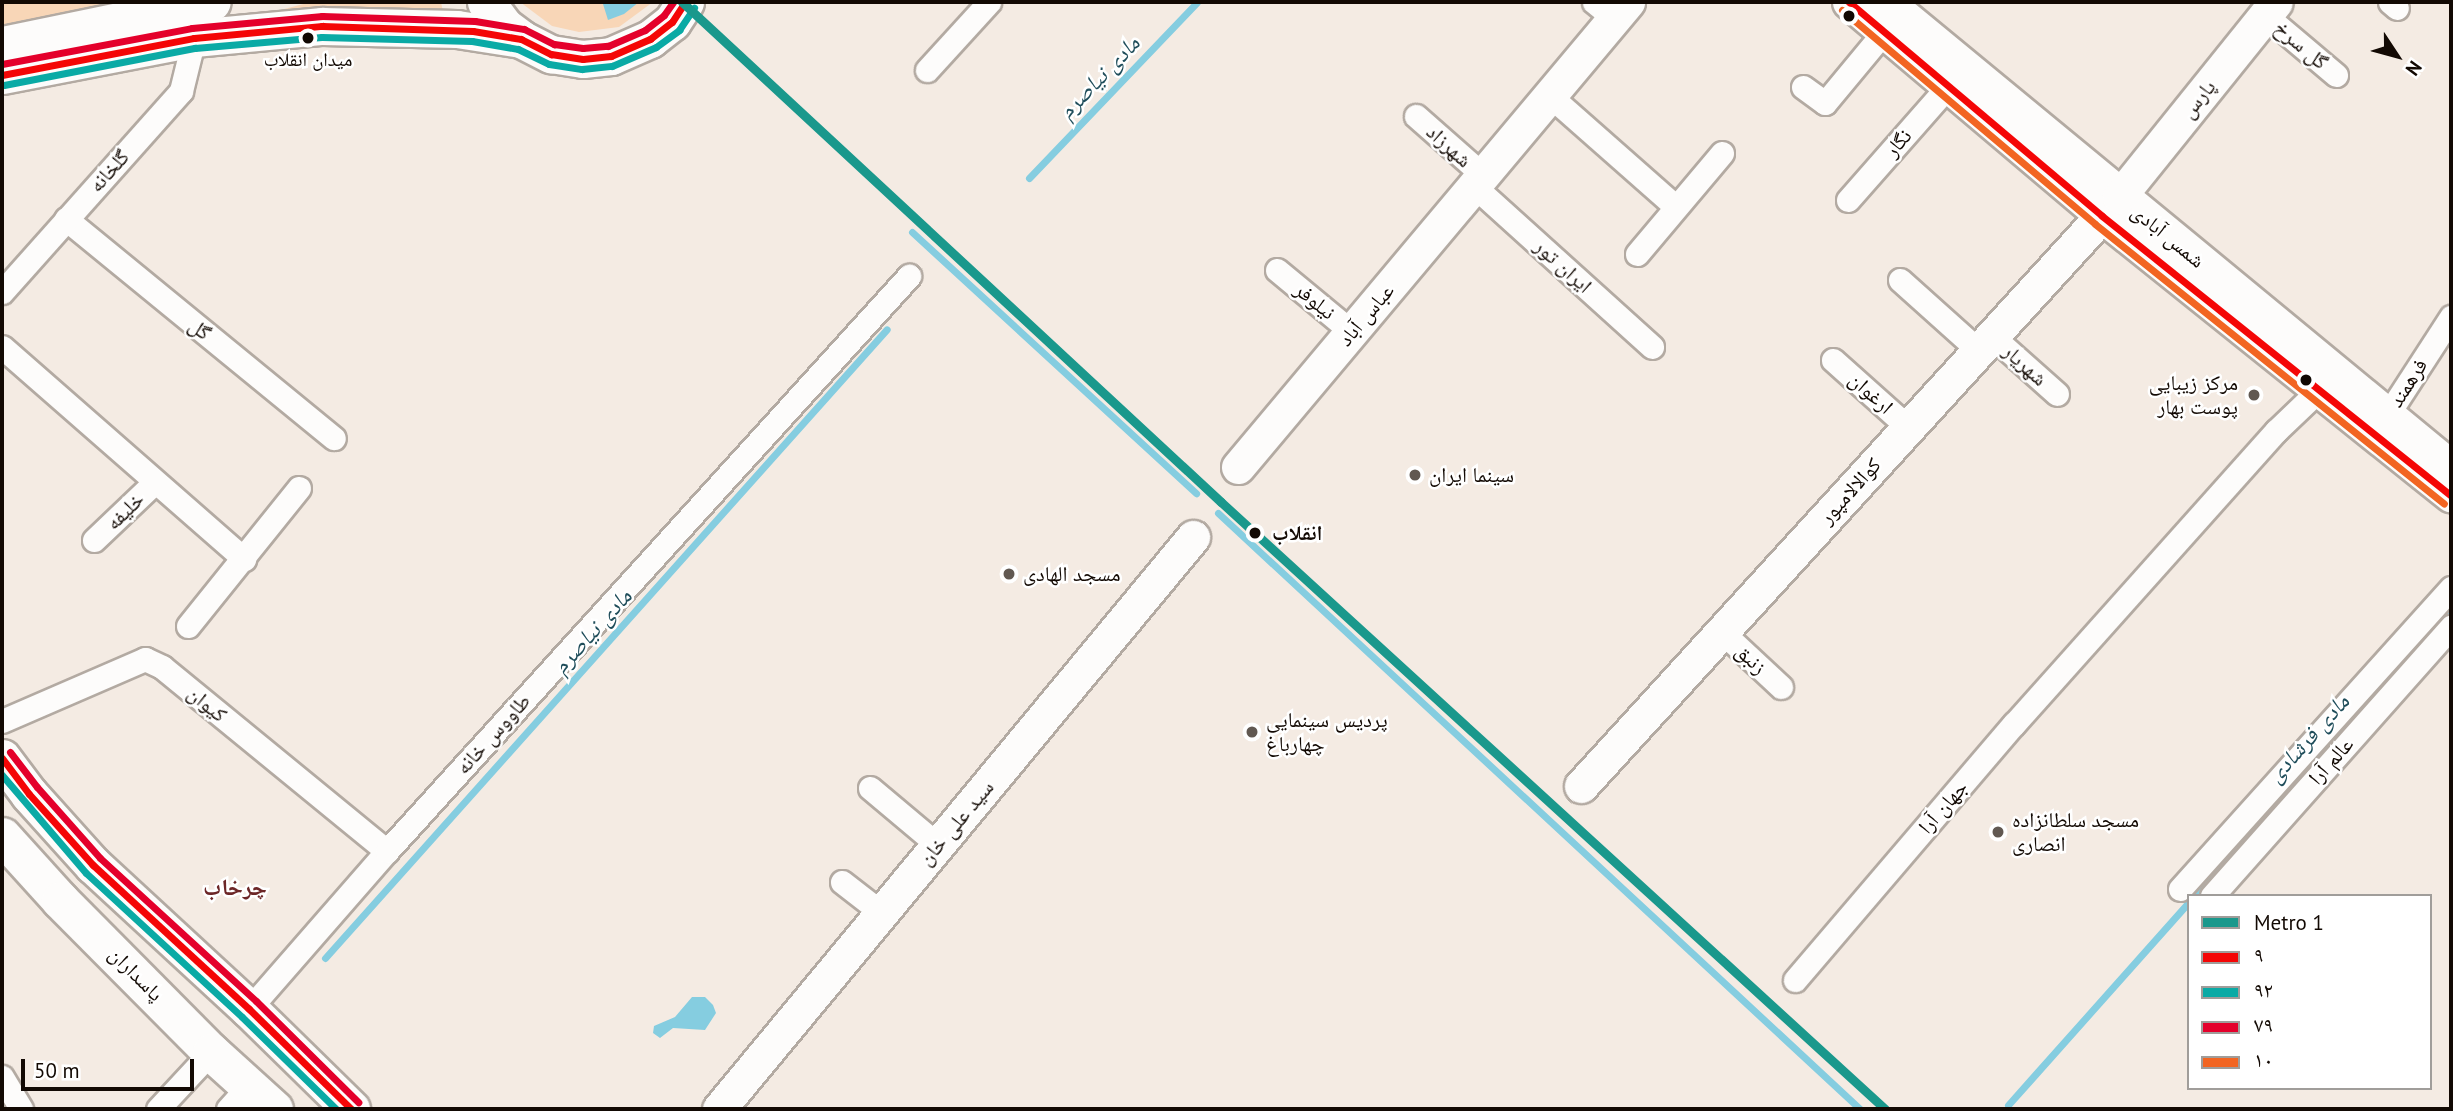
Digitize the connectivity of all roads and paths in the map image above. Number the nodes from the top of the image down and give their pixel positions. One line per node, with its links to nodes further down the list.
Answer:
1 (212, 2): 11 (main road)
2 (486, 2): 10 (main road)
3 (685, 2): 10 (main road)
4 (989, 2): 12 (street)
5 (1849, 2): 8 (street, شمس آبادی)
6 (1612, 7): 17 (street, عباس آباد)
7 (2271, 8): 14 (street, گل سرخ); 22 (street, پارس)
8 (1885, 17): 15 (street, شمس آبادی); 16 (street); 22 (street, شمس آبادی)
9 (194, 38): 10 (main road); 13 (main road); 24 (street, گلخانه)
10 (521, 39)
11 (2, 45)
12 (927, 69)
13 (2, 75)
14 (2336, 75)
15 (1949, 85): 21 (street, نگار); 22 (street, شمس آبادی)
16 (1803, 87)
17 (1549, 95): 20 (street, عباس آباد); 23 (street)
18 (1416, 116): 20 (street, شهرزاد)
19 (1721, 153): 23 (street)
20 (1478, 180): 31 (street, عباس آباد); 34 (street, ایران تور)
21 (1848, 200)
22 (2111, 206): 32 (street, کوالالامپور); 36 (street, شمس آبادی); 38 (street, شمس آبادی)
23 (1676, 207): 25 (street)
24 (66, 219): 29 (street, گلخانه); 40 (street, گل)
25 (1636, 254)
26 (1277, 270): 31 (street, نیلوفر)
27 (909, 276): 60 (street, طاووس خانه)
28 (1900, 280): 32 (street)
29 (2, 292)
30 (2451, 317): 38 (street, فرهمند)
31 (1352, 332): 41 (street, عباس آباد)
32 (1985, 344): 37 (street, شهریار); 39 (street, کوالالامپور)
33 (2, 347): 43 (street)
34 (1652, 347)
35 (1833, 360): 39 (street, ارغوان)
36 (2320, 389): 45 (street, شمس آبادی); 65 (street, جهان آرا)
37 (2057, 394)
38 (2388, 414): 42 (street, شمس آبادی)
39 (1908, 427): 52 (street, کوالالامپور)
40 (334, 438)
41 (1238, 467)
42 (2451, 467)
43 (155, 482): 47 (street, خلیفه); 48 (street)
44 (299, 488): 48 (street)
45 (2451, 496)
46 (1193, 537): 59 (street, سید علی خان)
47 (94, 540)
48 (244, 559): 50 (street)
49 (2451, 588): 62 (street)
50 (188, 626)
51 (2451, 627): 63 (street, عالم آرا)
52 (1721, 631): 53 (street, زنبق); 56 (street, کوالالامپور)
53 (1781, 687)
54 (2, 721): 60 (street, کیوان)
55 (2, 758): 66 (main road)
56 (1581, 786)
57 (870, 788): 59 (street)
58 (2, 835): 67 (main road, پاسداران)
59 (937, 845): 64 (street, سید علی خان)
60 (387, 851): 66 (street, طاووس خانه)
61 (842, 882): 64 (street)
62 (2180, 889)
63 (2214, 894)
64 (882, 913): 73 (street, سید علی خان)
65 (1795, 980)
66 (249, 1009): 72 (main road)
67 (211, 1052): 69 (main road, پاسداران); 71 (street)
68 (2, 1077): 70 (street)
69 (250, 1102)
70 (21, 1109)
71 (158, 1109)
72 (351, 1109)
73 (719, 1109)

